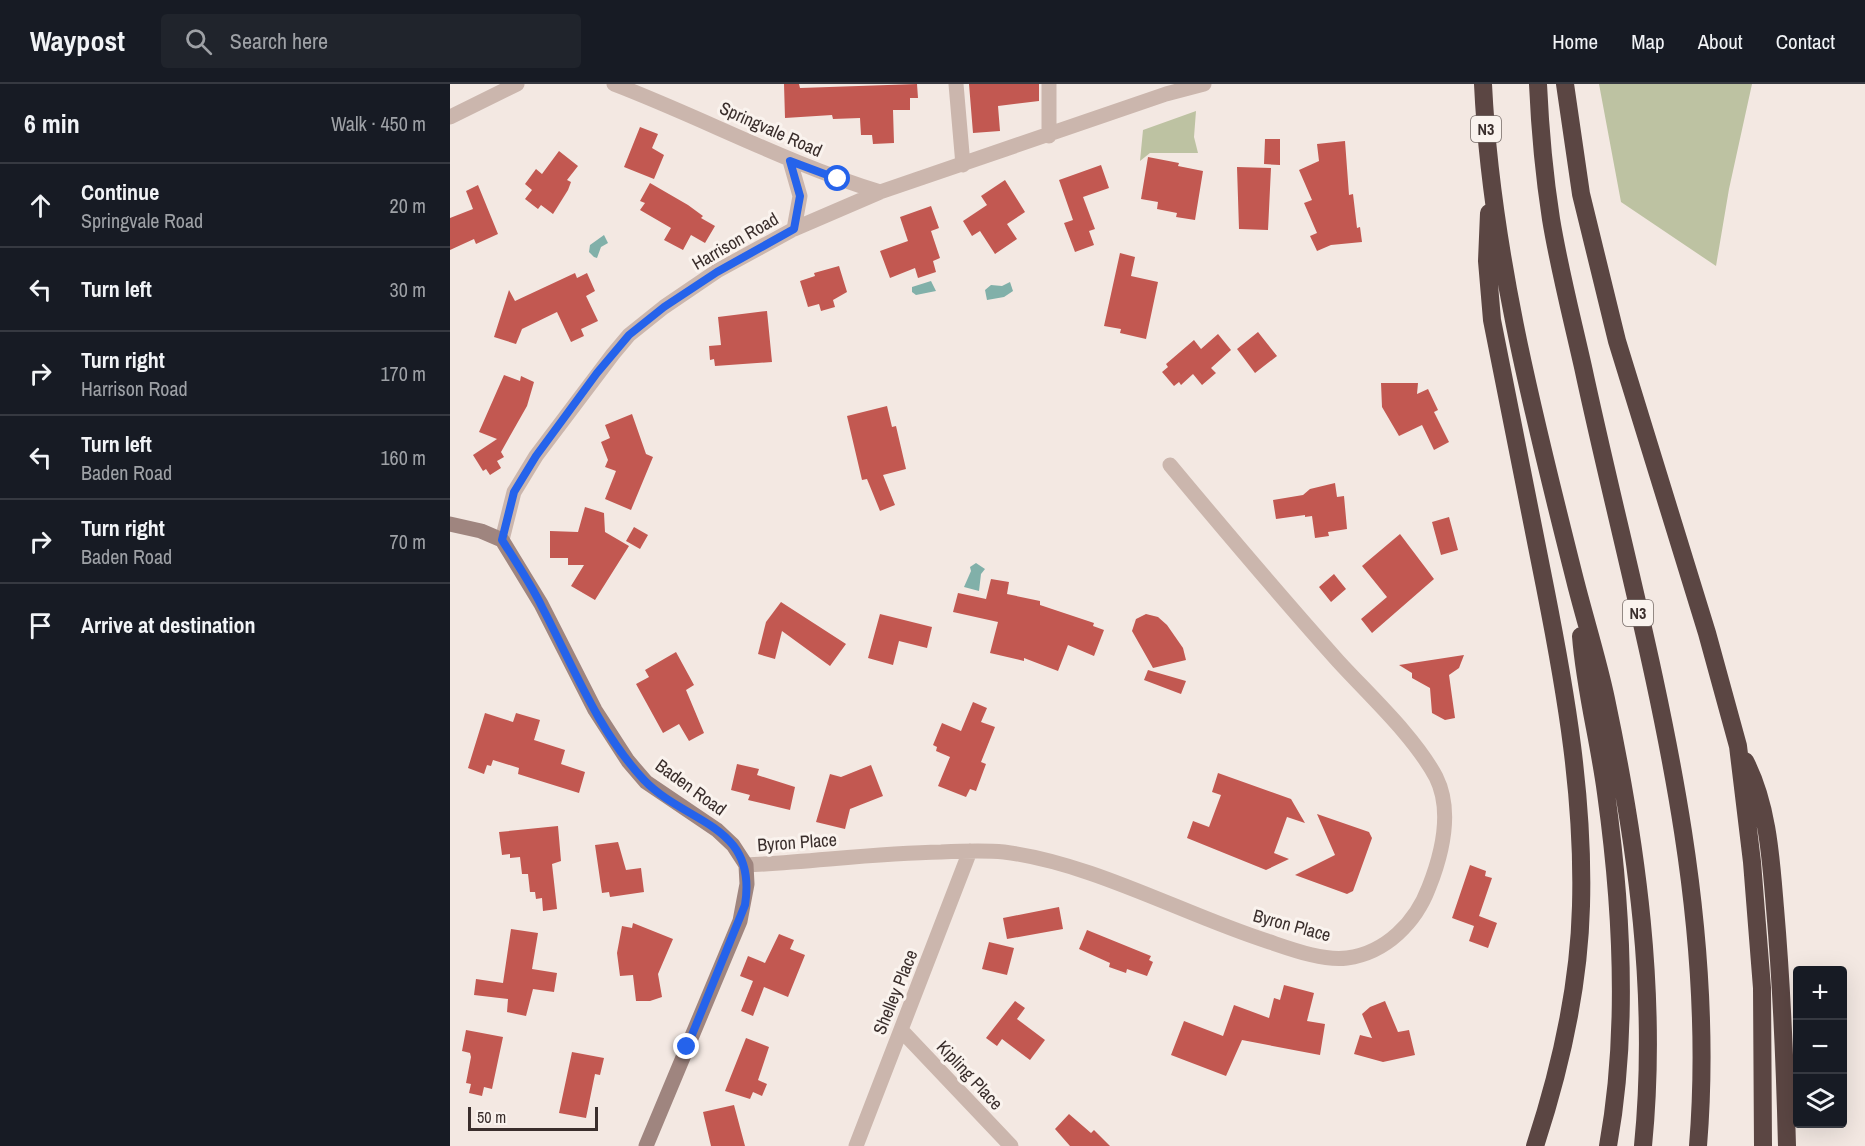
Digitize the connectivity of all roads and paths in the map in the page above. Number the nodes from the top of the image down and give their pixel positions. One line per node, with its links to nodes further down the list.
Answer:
1 (518, 84): 9 (street)
2 (614, 84): 11 (street, Springvale Road)
3 (956, 84): 12 (street)
4 (1049, 84): 10 (street)
5 (1204, 84): 10 (street, Harrison Road)
6 (1483, 84): 13 (highway, N3)
7 (1538, 84): 30 (highway, N3)
8 (1565, 84): 20 (highway)
9 (450, 117)
10 (1048, 136): 12 (street, Harrison Road)
11 (790, 161): 14 (street, Springvale Road); 15 (street)
12 (963, 165): 14 (street, Harrison Road)
13 (1490, 175): 19 (highway, N3); 27 (highway)
14 (880, 192): 15 (street, Harrison Road)
15 (794, 229): 18 (street, Harrison Road)
16 (1170, 465): 21 (street, Byron Place)
17 (450, 524): 18 (street)
18 (502, 540): 22 (street, Baden Road)
19 (1576, 583): 28 (highway); 29 (highway, N3)
20 (1738, 746): 31 (highway); 32 (highway)
21 (970, 851): 22 (street, Byron Place); 23 (street, Shelley Place)
22 (746, 865): 24 (street)
23 (901, 1030): 25 (street, Shelley Place); 26 (street, Kipling Place)
24 (646, 1146)
25 (856, 1146)
26 (1011, 1146)
27 (1535, 1146)
28 (1608, 1146)
29 (1643, 1146)
30 (1698, 1146)
31 (1763, 1146)
32 (1787, 1146)

